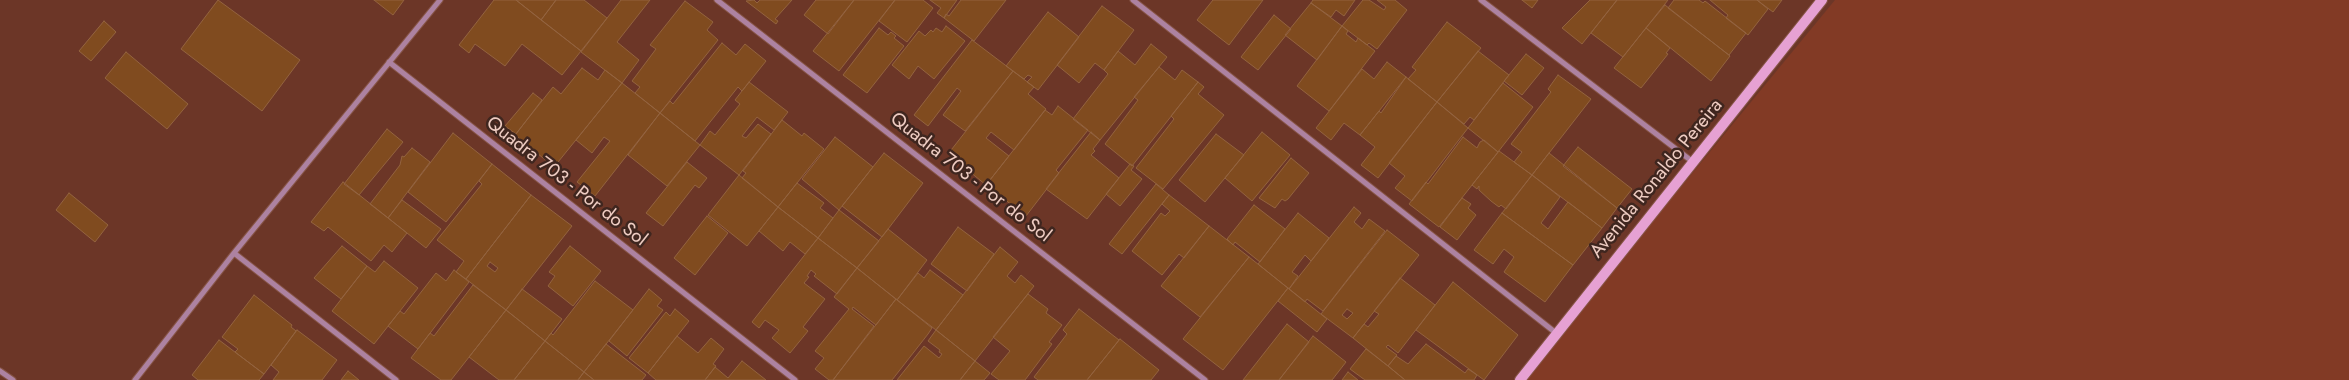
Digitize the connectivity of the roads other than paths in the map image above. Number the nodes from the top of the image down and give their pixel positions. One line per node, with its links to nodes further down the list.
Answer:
1 (440, 0): 6 (street)
2 (717, 0): 15 (street, Quadra 703 - Por do Sol)
3 (1134, 0): 9 (street)
4 (1482, 0): 7 (street)
5 (1822, 0): 7 (street, Avenida Ronaldo Pereira)
6 (389, 62): 8 (street); 14 (street, Quadra 703 - Por do Sol)
7 (1693, 162): 9 (street, Avenida Ronaldo Pereira)
8 (234, 253): 12 (street); 13 (street)
9 (1556, 333): 16 (street, Avenida Ronaldo Pereira)
10 (0, 371): 11 (street)
11 (13, 380)
12 (135, 380)
13 (396, 380)
14 (795, 380)
15 (1205, 380)
16 (1520, 380)

